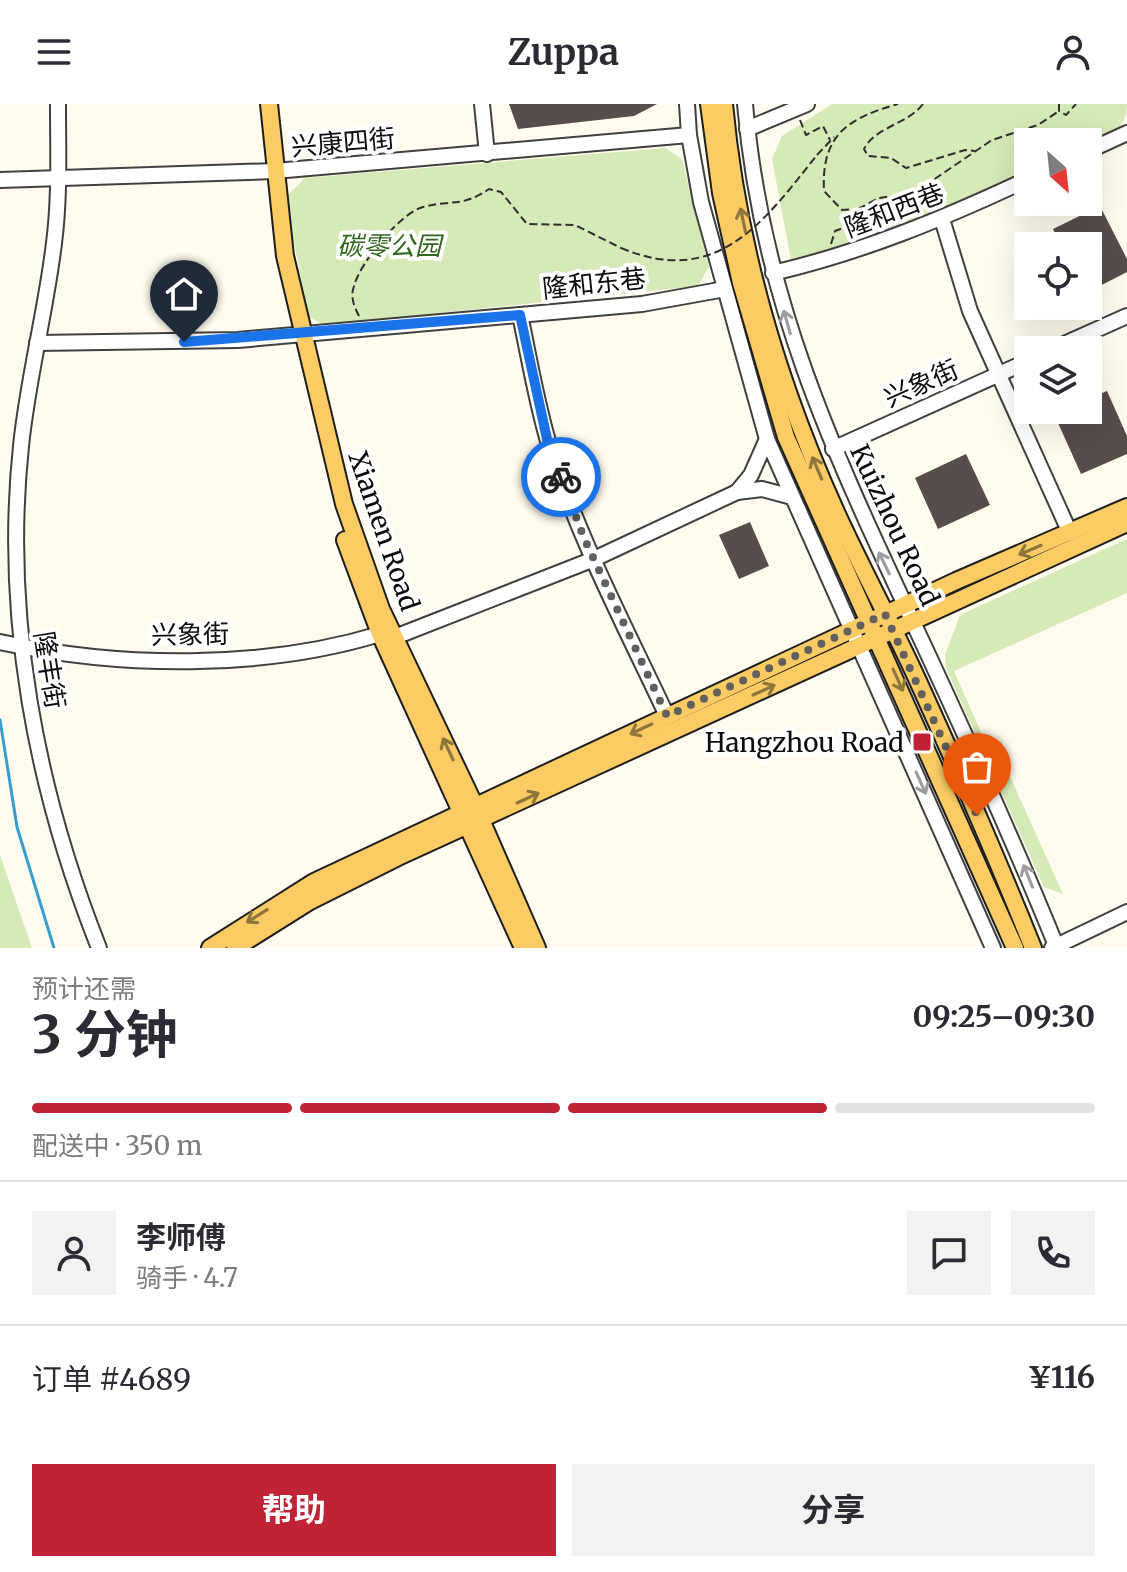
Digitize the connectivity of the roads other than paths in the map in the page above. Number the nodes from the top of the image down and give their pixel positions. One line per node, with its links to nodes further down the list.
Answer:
1 (58, 104): 16 (street, 隆丰街)
2 (258, 104): 15 (main road, Xiamen Road)
3 (269, 104): 15 (main road, Xiamen Road)
4 (482, 104): 14 (street)
5 (687, 104): 12 (street)
6 (709, 104): 38 (main road, Kuizhou Road)
7 (724, 104): 38 (main road, Kuizhou Road, one-way to 7)
8 (745, 104): 10 (street, Kuizhou Road)
9 (807, 104): 10 (street)
10 (747, 129): 20 (street, Kuizhou Road)
11 (1127, 133): 13 (street)
12 (689, 135): 14 (street, 兴康四街); 21 (street)
13 (1102, 145)
14 (487, 154): 15 (street, 兴康四街)
15 (270, 172): 16 (street, 兴康四街); 24 (main road, Xiamen Road)
16 (58, 179): 17 (street, 兴康四街); 26 (street, 隆丰街)
17 (0, 180)
18 (1014, 186): 19 (street, 隆和西巷)
19 (942, 219): 20 (street, 隆和西巷); 28 (street)
20 (773, 273): 30 (street, Kuizhou Road, one-way to 20)
21 (725, 289): 22 (street, 隆和东巷); 29 (street)
22 (520, 315): 24 (street, 隆和东巷); 36 (street)
23 (1127, 316): 25 (street)
24 (297, 333): 26 (street, 隆和东巷); 42 (main road, Xiamen Road)
25 (1082, 336)
26 (37, 343): 45 (street, 隆丰街)
27 (1014, 367): 28 (street, 兴象街)
28 (998, 374): 30 (street, 兴象街); 35 (street)
29 (767, 439): 31 (street); 32 (street)
30 (833, 449): 37 (street, Kuizhou Road, one-way to 30)
31 (737, 492): 32 (street, 兴象街); 36 (street, 兴象街)
32 (792, 497): 40 (street)
33 (1127, 507): 35 (main road)
34 (1127, 523): 39 (main road)
35 (1070, 533): 37 (main road, one-way to 37)
36 (594, 559): 42 (street, 兴象街); 46 (street)
37 (905, 605): 38 (main road); 39 (street, Kuizhou Road)
38 (878, 618): 40 (main road); 41 (main road, Kuizhou Road)
39 (913, 622): 41 (main road); 49 (street, Kuizhou Road, one-way to 39)
40 (852, 630): 44 (street); 46 (main road)
41 (886, 634): 44 (main road); 56 (main road, Kuizhou Road, one-way to 56); 57 (main road, Kuizhou Road)
42 (388, 635): 45 (street, 兴象街); 47 (main road, Xiamen Road)
43 (0, 642): 45 (street, 兴象街)
44 (860, 646): 47 (main road, one-way to 44); 55 (street, one-way to 55)
45 (22, 647): 50 (street, 隆丰街)
46 (667, 716): 47 (main road, one-way to 47)
47 (470, 817): 51 (main road, one-way to 51); 52 (main road); 53 (main road, Xiamen Road); 54 (main road, Xiamen Road)
48 (1127, 912): 49 (street)
49 (1055, 947)
50 (99, 948)
51 (210, 948)
52 (235, 948)
53 (523, 948)
54 (537, 948)
55 (993, 948)
56 (1015, 948)
57 (1033, 948)

